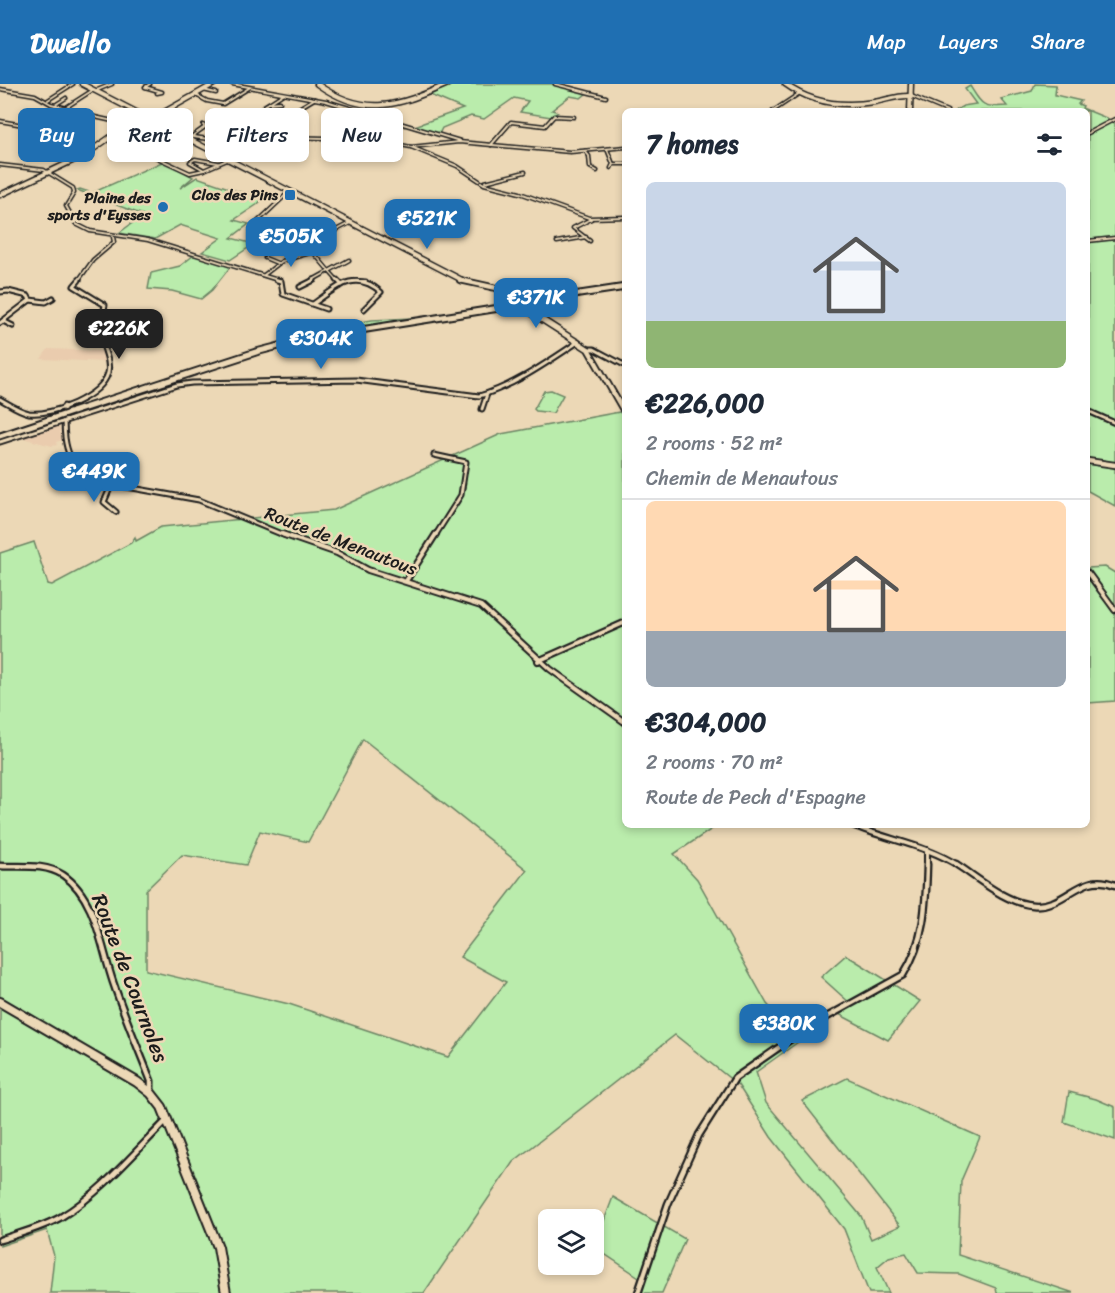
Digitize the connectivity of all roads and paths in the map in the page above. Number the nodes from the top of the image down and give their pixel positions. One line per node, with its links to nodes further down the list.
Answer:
1 (73, 84): 26 (street)
2 (82, 84): 15 (main road)
3 (112, 84): 15 (street)
4 (150, 84): 16 (street)
5 (214, 84): 14 (main road)
6 (232, 84): 12 (street)
7 (317, 84): 27 (main road)
8 (448, 84): 27 (main road)
9 (555, 84): 22 (street)
10 (785, 84): 19 (main road)
11 (911, 84): 21 (main road); 23 (main road)
12 (249, 88): 18 (street); 20 (street)
13 (0, 89): 26 (street)
14 (203, 90): 17 (street); 20 (main road)
15 (94, 91): 33 (street); 34 (main road)
16 (157, 93)
17 (216, 93)
18 (284, 93): 25 (street); 29 (street)
19 (800, 93): 21 (main road); 37 (street)
20 (196, 95): 35 (main road)
21 (898, 95): 23 (main road)
22 (606, 97)
23 (911, 97): 38 (main road); 39 (street)
24 (66, 98): 31 (street)
25 (315, 98): 30 (street); 36 (street)
26 (48, 100): 31 (street)
27 (343, 100): 30 (street)
28 (280, 102): 29 (street)
29 (269, 103): 32 (street)
30 (338, 104): 49 (street)
31 (54, 105): 33 (street)
32 (264, 106)
33 (66, 108)
34 (127, 108)
35 (172, 108)
36 (299, 108)
37 (778, 108)
38 (910, 108)
39 (939, 108)
40 (574, 117): 50 (street)
41 (1115, 119): 45 (street)
42 (0, 121): 43 (street)
43 (18, 124)
44 (203, 125): 46 (street)
45 (1090, 132)
46 (193, 136)
47 (193, 137): 51 (street)
48 (107, 139): 63 (main road)
49 (470, 143): 50 (street); 51 (street)
50 (491, 146): 54 (street)
51 (411, 147): 64 (street)
52 (622, 147): 53 (street)
53 (607, 149): 54 (street); 59 (street)
54 (585, 151): 61 (street)
55 (168, 162): 60 (street)
56 (231, 162): 65 (main road)
57 (220, 163): 60 (street); 60 (street)
58 (0, 165): 63 (street)
59 (622, 165)
60 (204, 170)
61 (597, 171)
62 (525, 172): 64 (street)
63 (48, 173): 66 (main road); 70 (street)
64 (483, 183): 68 (street)
65 (289, 192): 69 (main road); 77 (street)
66 (0, 195)
67 (622, 217): 68 (street)
68 (591, 219): 71 (street)
69 (350, 223): 76 (street); 87 (main road)
70 (113, 236): 84 (street); 107 (street)
71 (586, 237): 73 (street); 75 (street)
72 (1115, 238): 74 (street)
73 (590, 241)
74 (1090, 241)
75 (557, 242)
76 (313, 252): 77 (street); 81 (street)
77 (296, 256): 80 (street)
78 (265, 258): 80 (street)
79 (349, 260): 82 (street)
80 (277, 263): 84 (street)
81 (326, 267): 82 (street); 83 (street)
82 (336, 267): 83 (street)
83 (329, 271): 85 (street); 86 (street)
84 (263, 275): 95 (street)
85 (342, 285): 95 (street); 97 (street)
86 (300, 287)
87 (496, 287): 90 (main road); 93 (main road)
88 (622, 288): 94 (main road)
89 (0, 292): 92 (street)
90 (519, 293): 93 (main road); 94 (main road)
91 (53, 298): 92 (street)
92 (30, 300): 99 (street)
93 (511, 301): 98 (main road); 113 (main road, bridge)
94 (539, 301): 98 (main road); 101 (main road)
95 (313, 304): 96 (street)
96 (326, 309)
97 (364, 309)
98 (527, 310): 101 (main road)
99 (1, 322): 100 (street)
100 (13, 326)
101 (555, 328): 102 (main road)
102 (579, 341): 103 (main road); 105 (street)
103 (588, 348): 104 (street); 108 (main road)
104 (622, 363)
105 (487, 394): 109 (street); 111 (street)
106 (0, 399): 107 (street)
107 (64, 406): 111 (street, Route de Menautous)
108 (622, 408)
109 (482, 409)
110 (1090, 412): 112 (street)
111 (64, 423): 114 (street); 118 (street, Route de Menautous)
112 (1115, 423)
113 (0, 436)
114 (0, 442)
115 (434, 455): 121 (street)
116 (1090, 461): 117 (main road)
117 (1115, 465)
118 (111, 486): 119 (street); 121 (street, Route de Menautous)
119 (116, 512)
120 (1090, 576): 122 (street)
121 (406, 581): 124 (street, Route de Menautous)
122 (1115, 610)
123 (622, 624): 124 (street)
124 (538, 661): 125 (street, Route de Menautous)
125 (622, 720)
126 (859, 828): 127 (street)
127 (927, 850): 129 (street); 135 (street)
128 (0, 866): 131 (street, Route de Cournoles)
129 (1115, 885)
130 (0, 1002): 131 (main road)
131 (151, 1093): 132 (main road)
132 (167, 1119): 133 (street); 134 (main road)
133 (0, 1240)
134 (226, 1293)
135 (638, 1293)

